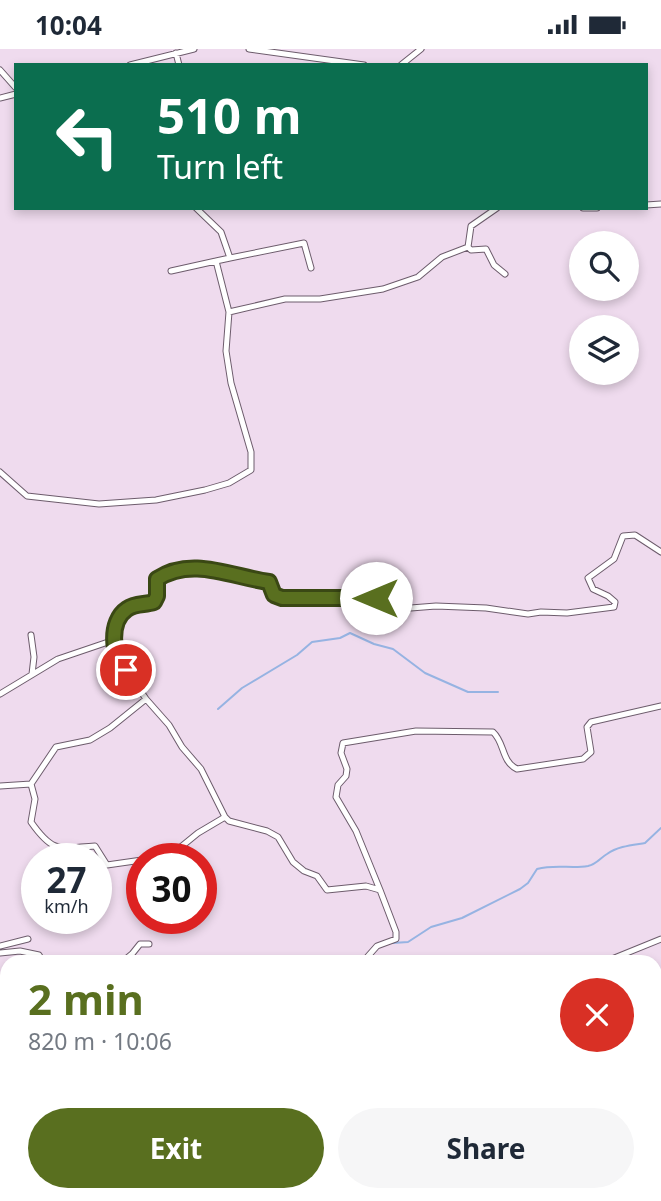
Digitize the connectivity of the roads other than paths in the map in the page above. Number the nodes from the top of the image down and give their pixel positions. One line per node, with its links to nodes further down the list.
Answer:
1 (194, 49): 5 (street)
2 (249, 49): 4 (street)
3 (421, 49): 9 (street)
4 (291, 52): 8 (street)
5 (176, 53): 6 (street); 7 (street)
6 (138, 63)
7 (178, 63)
8 (353, 63)
9 (404, 63)
10 (0, 70): 11 (street)
11 (14, 86)
12 (198, 210): 15 (street)
13 (494, 210): 14 (street)
14 (468, 247): 19 (street); 20 (street)
15 (230, 258): 16 (street); 17 (street)
16 (216, 261): 18 (street); 20 (street)
17 (311, 268)
18 (171, 271)
19 (505, 274)
20 (229, 312): 21 (street)
21 (0, 473)
22 (661, 552): 24 (street)
23 (31, 635): 25 (street)
24 (114, 640): 25 (street); 27 (street)
25 (32, 674): 26 (street)
26 (0, 694)
27 (146, 699): 29 (street); 31 (street)
28 (661, 706): 34 (street)
29 (32, 784): 30 (street); 33 (street)
30 (0, 786)
31 (225, 817): 32 (street); 34 (street)
32 (186, 843)
33 (126, 862)
34 (380, 890): 42 (street)
35 (28, 939): 38 (street)
36 (661, 939): 43 (street)
37 (149, 944): 41 (street)
38 (0, 946)
39 (0, 953): 40 (street)
40 (39, 955)
41 (131, 955)
42 (369, 955)
43 (622, 955)

